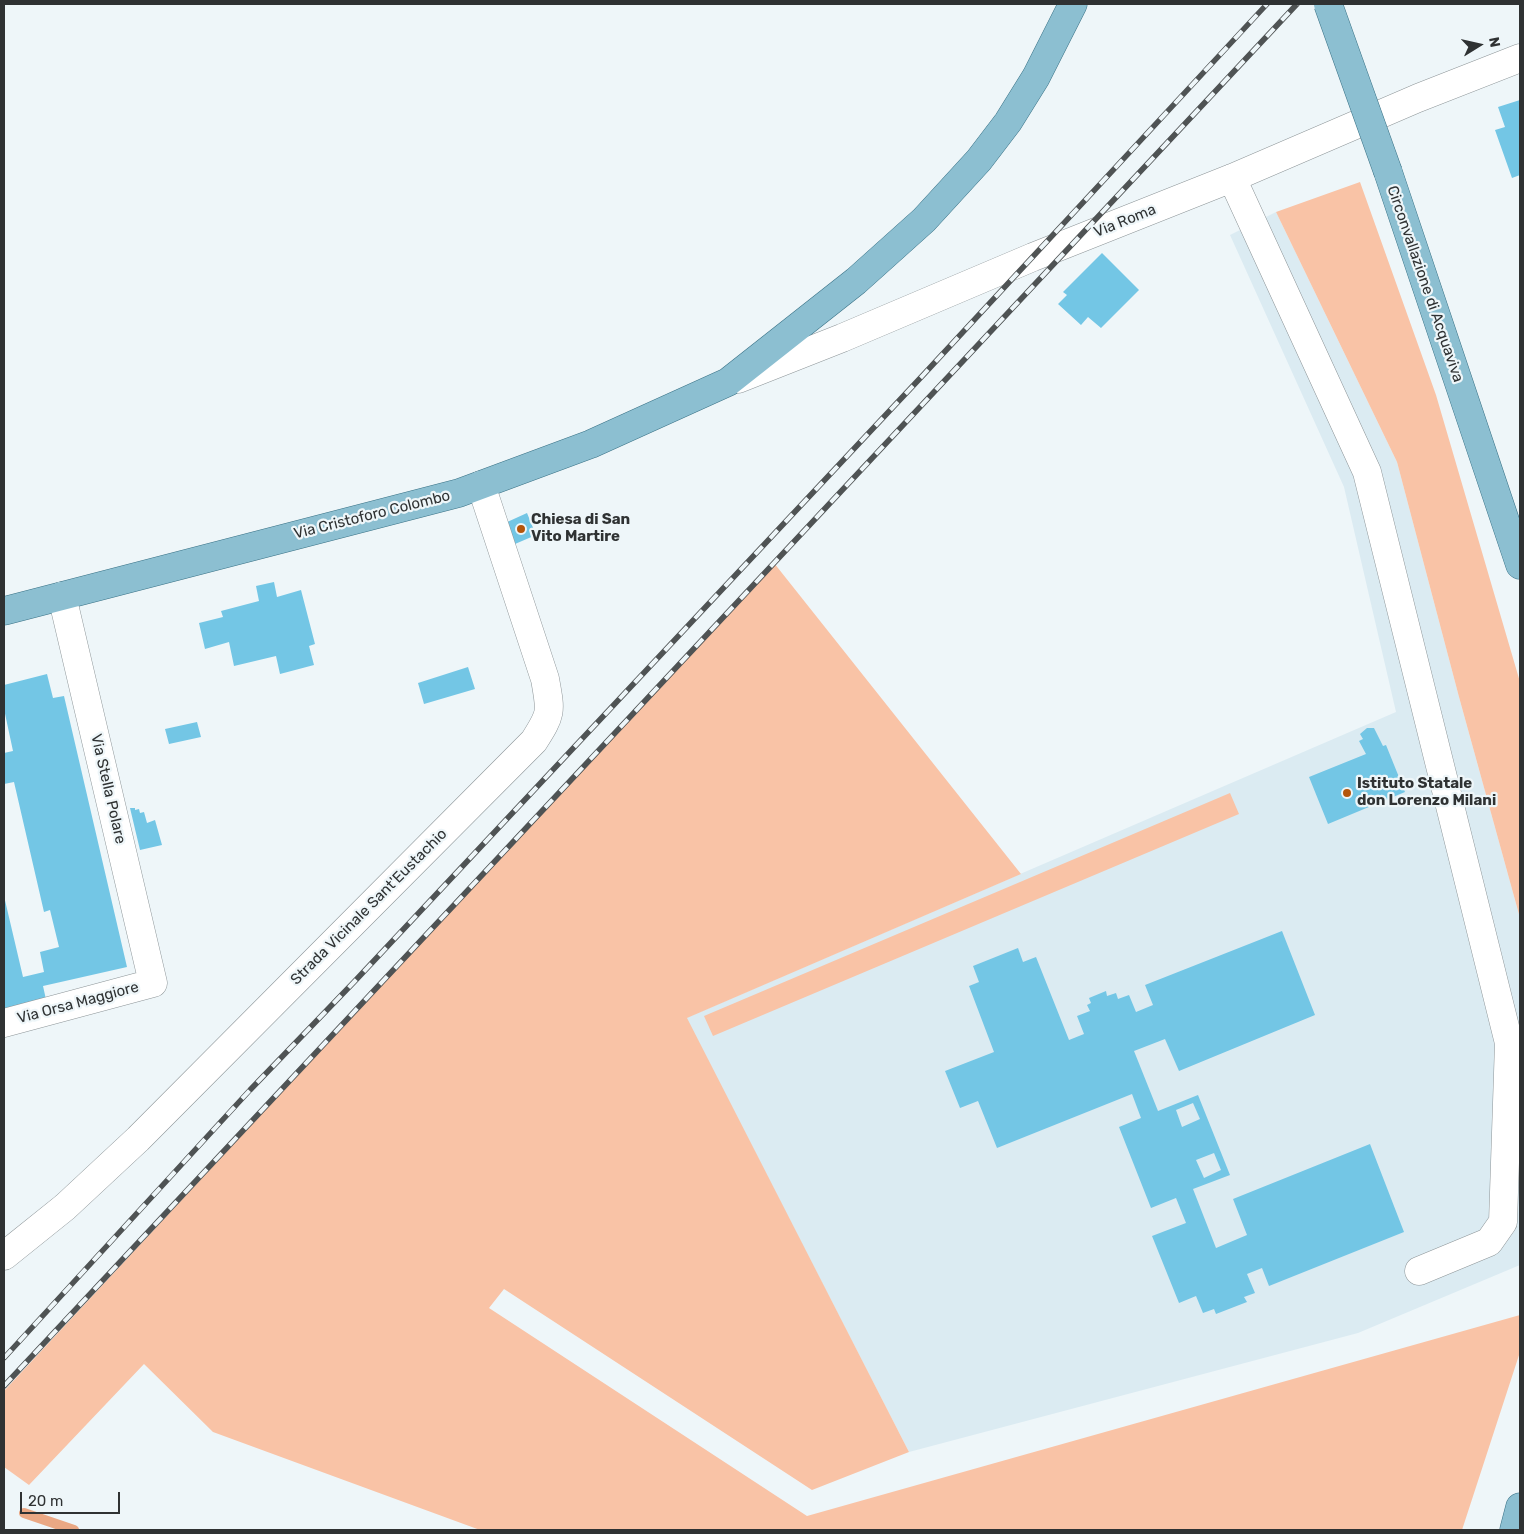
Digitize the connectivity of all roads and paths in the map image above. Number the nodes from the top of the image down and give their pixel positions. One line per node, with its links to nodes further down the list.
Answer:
1 (1328, 4): 7 (main road, Circonvallazione di Acquaviva, bridge)
2 (1070, 10): 5 (main road, Via Cristoforo Colombo)
3 (1520, 58): 4 (street, Via Roma)
4 (1232, 178): 5 (street, Via Roma); 13 (street)
5 (728, 382): 6 (main road, Via Cristoforo Colombo)
6 (481, 485): 8 (main road, Via Cristoforo Colombo); 12 (street, Strada Vicinale Sant'Eustachio)
7 (1520, 565)
8 (62, 596): 9 (main road, Via Cristoforo Colombo); 10 (street, Via Stella Polare)
9 (4, 611)
10 (153, 983): 11 (street, Via Orsa Maggiore)
11 (4, 1023)
12 (4, 1256)
13 (1419, 1271)
14 (1520, 1507): 15 (main road)
15 (1514, 1530)

